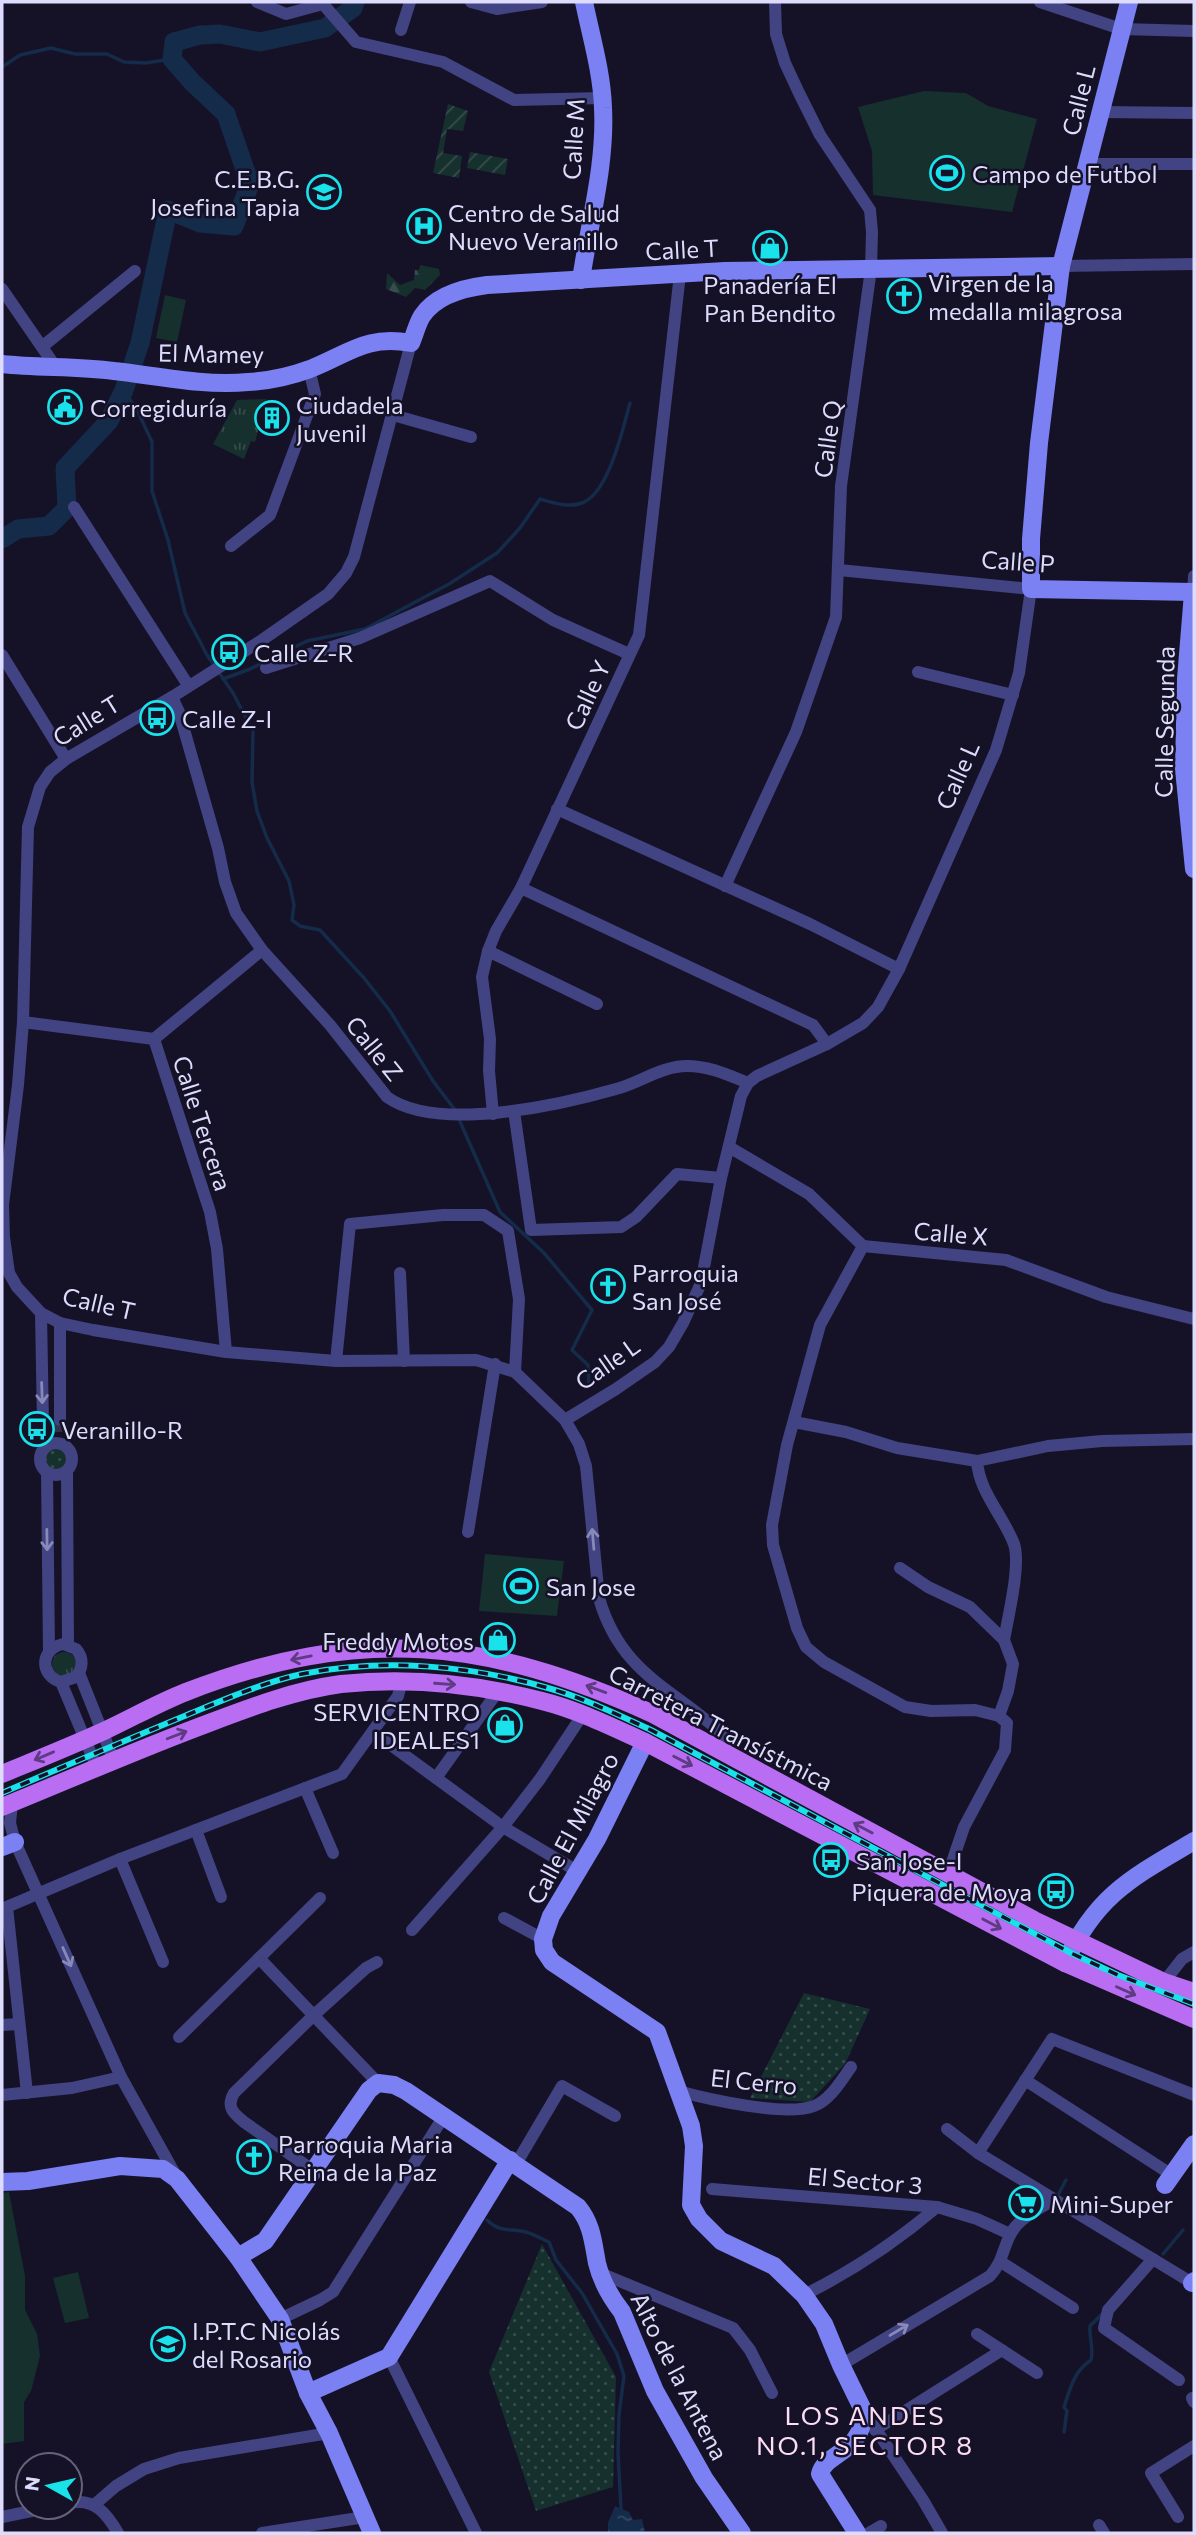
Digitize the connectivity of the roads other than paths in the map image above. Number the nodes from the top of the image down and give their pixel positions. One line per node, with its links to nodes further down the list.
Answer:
1 (257, 2): 9 (street)
2 (410, 2): 11 (street)
3 (471, 2): 4 (street)
4 (542, 2)
5 (584, 2): 13 (street, Calle M)
6 (775, 2): 20 (street, Calle Q)
7 (1040, 2): 10 (street)
8 (1129, 2): 10 (street, Calle L)
9 (326, 6): 13 (street)
10 (1121, 29): 12 (street); 14 (street, Calle L)
11 (401, 30)
12 (1194, 31)
13 (603, 98): 23 (street, Calle M)
14 (1100, 112): 15 (street); 16 (street, Calle L)
15 (1194, 113)
16 (1087, 164): 17 (street); 19 (street, Calle L)
17 (1194, 164)
18 (1194, 264): 19 (street, Calle T)
19 (1060, 266): 20 (street, Calle T); 36 (street, Calle L)
20 (871, 269): 22 (street, Calle T); 34 (street, Calle Q)
21 (135, 271): 26 (street)
22 (680, 274): 23 (street, Calle T); 37 (street, Calle Y)
23 (581, 280): 25 (street, Calle T)
24 (2, 289): 26 (street)
25 (411, 343): 29 (street, El Mamey); 30 (street, Calle T)
26 (43, 346): 28 (street)
27 (2, 364): 28 (street, El Mamey)
28 (55, 366): 29 (street, El Mamey)
29 (309, 369): 33 (street)
30 (393, 415): 31 (street); 41 (street, Calle T)
31 (471, 437)
32 (74, 507): 41 (street)
33 (231, 546)
34 (839, 569): 36 (street, Calle P); 47 (street, Calle Q)
35 (1194, 587): 36 (street, Calle P); 46 (street, Calle Segunda)
36 (1031, 589): 42 (street, Calle L)
37 (629, 654): 39 (street); 45 (street, Calle Y)
38 (2, 656): 44 (street)
39 (266, 668)
40 (918, 672): 42 (street)
41 (188, 685): 43 (street, Calle T)
42 (1013, 695): 51 (street, Calle L)
43 (172, 697): 44 (street, Calle T); 49 (street, Calle Z)
44 (66, 759): 53 (street, Calle T)
45 (557, 809): 47 (street); 48 (street, Calle Y)
46 (1194, 869)
47 (725, 886): 51 (street)
48 (521, 888): 50 (street, Calle Y); 55 (street)
49 (262, 950): 54 (street); 58 (street, Calle Z)
50 (488, 951): 52 (street); 58 (street, Calle Y)
51 (899, 969): 55 (street, Calle L)
52 (597, 1004)
53 (23, 1022): 54 (street, Calle Tercera); 63 (street, Calle T)
54 (154, 1039): 66 (street, Calle Tercera)
55 (827, 1044): 56 (street, Calle L)
56 (748, 1083): 57 (street, Calle Z); 59 (street, Calle L)
57 (514, 1111): 58 (street, Calle Z); 60 (street)
58 (493, 1114)
59 (729, 1147): 60 (street, Calle L); 61 (street)
60 (721, 1178): 74 (street, Calle L)
61 (863, 1246): 64 (street, Calle X); 75 (street)
62 (400, 1273): 68 (street)
63 (41, 1313): 65 (street, Calle T); 70 (street)
64 (1194, 1320)
65 (60, 1323): 66 (street, Calle T); 71 (street)
66 (226, 1352): 67 (street, Calle T)
67 (336, 1361): 68 (street, Calle T); 72 (street)
68 (404, 1361): 69 (street, Calle T)
69 (495, 1364): 72 (street, Calle T); 83 (street)
70 (41, 1366): 71 (street); 76 (street, one-way to 76)
71 (60, 1367): 73 (street)
72 (515, 1372): 74 (street, Calle T)
73 (60, 1420)
74 (565, 1420): 98 (street, Calle T, one-way to 74)
75 (794, 1422): 80 (street); 93 (street)
76 (43, 1424)
77 (61, 1435): 79 (street)
78 (1194, 1439): 80 (street)
79 (68, 1447): 81 (street); 82 (street)
80 (977, 1461): 85 (street)
81 (47, 1472): 82 (street); 87 (street, one-way to 87)
82 (66, 1472): 86 (street)
83 (468, 1532)
84 (900, 1568): 85 (street)
85 (1004, 1640): 93 (street)
86 (68, 1645): 87 (street); 88 (street)
87 (49, 1651): 90 (street)
88 (79, 1673): 90 (street); 94 (street)
89 (402, 1680): 91 (main road, Carretera Transístmica, one-way to 91); 95 (street); 99 (main road, Carretera Transístmica, one-way to 89)
90 (61, 1682): 96 (street)
91 (498, 1692): 92 (main road, Carretera Transístmica); 102 (street)
92 (583, 1714): 97 (main road, Carretera Transístmica); 105 (street)
93 (999, 1716): 112 (street)
94 (103, 1731): 96 (main road, Carretera Transístmica); 98 (main road, Carretera Transístmica, one-way to 94); 99 (street)
95 (373, 1732): 102 (street); 103 (street)
96 (86, 1739): 100 (street); 101 (main road, Carretera Transístmica, one-way to 101)
97 (646, 1742): 111 (street, Calle El Milagro); 125 (main road, Carretera Transístmica, one-way to 125)
98 (725, 1753): 112 (main road, Carretera Transístmica, one-way to 98)
99 (114, 1761): 100 (main road, Carretera Transístmica)
100 (96, 1768): 104 (main road, Carretera Transístmica)
101 (2, 1774)
102 (436, 1778): 105 (street)
103 (305, 1788): 106 (street); 109 (street)
104 (7, 1805): 108 (street)
105 (503, 1827): 111 (street); 118 (street)
106 (197, 1830): 110 (street); 114 (street)
107 (1194, 1841): 120 (street)
108 (8, 1844): 113 (street)
109 (333, 1853)
110 (120, 1859): 113 (street); 123 (street)
111 (577, 1871): 119 (street, Calle El Milagro)
112 (948, 1874): 120 (main road, Carretera Transístmica)
113 (39, 1894): 116 (street); 134 (street, one-way to 134)
114 (222, 1898)
115 (320, 1898): 122 (street)
116 (4, 1908): 130 (street)
117 (505, 1918): 119 (street)
118 (412, 1930)
119 (543, 1939): 137 (street, Calle El Milagro)
120 (1075, 1940): 125 (street); 126 (main road, Carretera Transístmica)
121 (1194, 1952): 126 (street)
122 (259, 1958): 128 (street); 132 (street)
123 (163, 1962)
124 (377, 1962): 128 (street)
125 (1065, 1963): 129 (main road, Carretera Transístmica, one-way to 129)
126 (1164, 1982): 127 (main road, Carretera Transístmica)
127 (1194, 1992)
128 (314, 2015): 136 (street); 147 (street)
129 (1194, 2019)
130 (19, 2024): 131 (street); 138 (street)
131 (2, 2025)
132 (179, 2037)
133 (851, 2067): 137 (street, El Cerro)
134 (121, 2077): 138 (street); 148 (street)
135 (1025, 2080): 140 (street); 145 (street); 149 (street)
136 (378, 2083): 141 (street, Alto de la Antena); 147 (street)
137 (678, 2091): 160 (street, Calle El Milagro)
138 (26, 2093): 139 (street)
139 (2, 2095)
140 (1194, 2095)
141 (444, 2116): 146 (street, Alto de la Antena); 162 (street)
142 (615, 2116): 146 (street)
143 (947, 2129): 145 (street)
144 (1194, 2144): 149 (street)
145 (978, 2153): 152 (street)
146 (513, 2162): 158 (street, Alto de la Antena); 165 (street)
147 (314, 2171): 155 (street)
148 (177, 2179): 150 (street); 155 (street)
149 (1168, 2180)
150 (2, 2182)
151 (712, 2189): 153 (street, El Sector 3)
152 (1053, 2200): 154 (street); 156 (street)
153 (937, 2207): 154 (street, El Sector 3); 160 (street)
154 (1010, 2234): 157 (street)
155 (238, 2257): 162 (street)
156 (1153, 2259): 159 (street); 168 (street)
157 (1001, 2262): 161 (street); 166 (street, one-way to 157)
158 (600, 2273): 170 (street); 183 (street, Alto de la Antena)
159 (1193, 2283)
160 (804, 2295): 166 (street, Calle El Milagro)
161 (1073, 2308)
162 (280, 2319): 169 (street)
163 (977, 2334): 164 (street)
164 (1002, 2350): 167 (street); 172 (street)
165 (389, 2357): 169 (street); 182 (street)
166 (841, 2365): 171 (street, Calle El Milagro)
167 (1037, 2373)
168 (1180, 2380)
169 (308, 2393): 173 (street)
170 (772, 2393)
171 (863, 2410): 172 (street, Calle El Milagro); 184 (street)
172 (875, 2430): 186 (street, Calle El Milagro)
173 (329, 2433): 176 (street); 178 (street)
174 (1194, 2446): 177 (street)
175 (84, 2504): 176 (street)
176 (94, 2505): 180 (street)
177 (1178, 2517)
178 (368, 2525): 181 (street)
179 (881, 2526): 185 (street)
180 (118, 2533)
181 (262, 2533)
182 (476, 2533)
183 (742, 2533)
184 (857, 2533)
185 (869, 2533)
186 (942, 2533)

